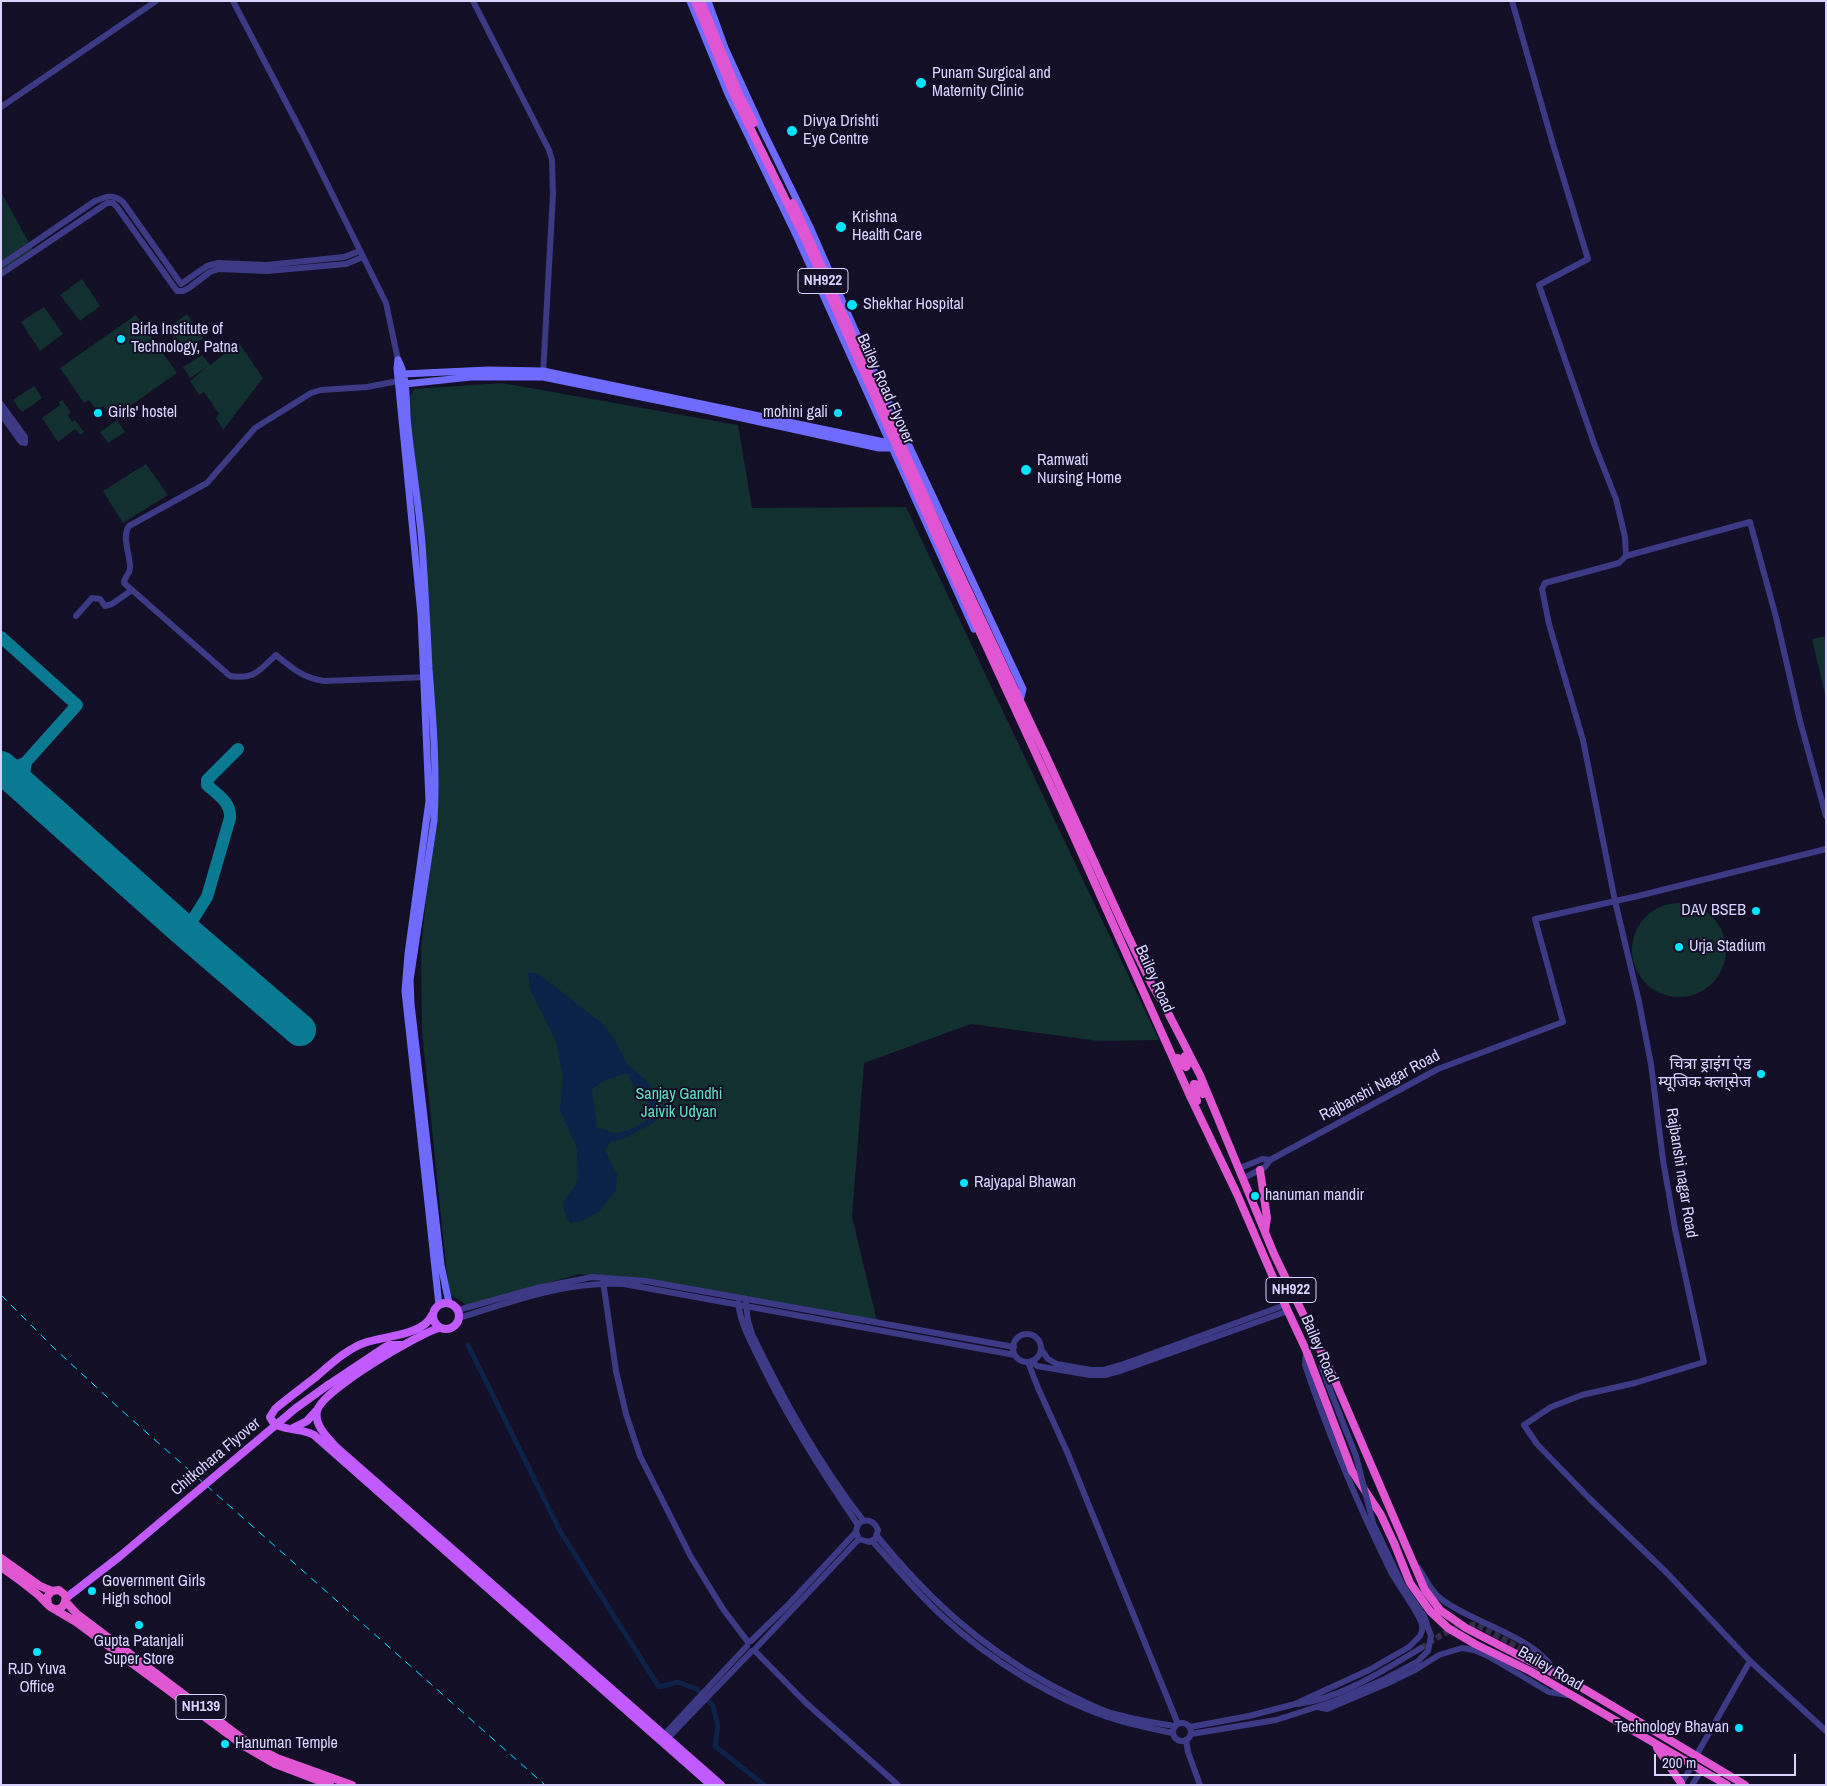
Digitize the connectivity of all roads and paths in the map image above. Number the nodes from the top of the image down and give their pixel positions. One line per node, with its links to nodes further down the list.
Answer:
1 (156, 1): 11 (street)
2 (233, 1): 16 (street)
3 (473, 1): 25 (street)
4 (690, 1): 10 (main road)
5 (695, 1): 36 (highway, Bailey Road Flyover / NH922, bridge)
6 (701, 1): 36 (highway, Bailey Road Flyover / NH922, bridge)
7 (708, 1): 9 (main road)
8 (1512, 1): 35 (street)
9 (748, 99): 10 (main road); 12 (main road)
10 (733, 105): 13 (main road)
11 (1, 107)
12 (778, 162): 13 (main road); 20 (main road)
13 (763, 167): 21 (main road)
14 (136, 220): 15 (street); 17 (street); 18 (street)
15 (129, 225): 18 (street); 19 (street)
16 (362, 254): 18 (street); 24 (street)
17 (1, 265)
18 (230, 267)
19 (1, 274)
20 (849, 317): 21 (main road); 22 (main road)
21 (835, 323): 23 (main road)
22 (863, 348): 23 (main road); 28 (main road)
23 (849, 354): 29 (main road)
24 (400, 367): 25 (main road); 26 (main road)
25 (543, 374): 26 (main road); 32 (main road)
26 (402, 382): 37 (street); 39 (main road)
27 (1, 404): 30 (street)
28 (890, 408): 29 (main road); 31 (main road)
29 (875, 413): 32 (main road)
30 (1, 414)
31 (906, 441): 32 (main road); 33 (main road)
32 (890, 446): 34 (main road)
33 (919, 469): 34 (main road); 40 (main road)
34 (904, 476): 40 (main road)
35 (1626, 556): 41 (street, Rajbanshi nagar Road); 43 (street, Rajbanshi nagar Road)
36 (951, 562): 40 (highway, Bailey Road Flyover / NH922)
37 (132, 590): 38 (street); 39 (street)
38 (76, 616)
39 (426, 677): 58 (main road); 59 (main road)
40 (1017, 704): 44 (highway, Bailey Road / NH922); 45 (highway, Bailey Road / NH922)
41 (1826, 816)
42 (1826, 849): 43 (street)
43 (1615, 901): 48 (street, Rajbanshi Nagar Road); 86 (street, Rajbanshi nagar Road)
44 (1156, 993): 45 (highway); 47 (highway, Bailey Road / NH922)
45 (1167, 1042): 46 (highway, Bailey Road / NH922)
46 (1210, 1135): 47 (highway); 60 (highway, Bailey Road / NH922)
47 (1224, 1138): 49 (highway, Bailey Road / NH922)
48 (1270, 1160): 49 (street, Rajbanshi Nagar Road); 50 (street, Rajbanshi Nagar Road)
49 (1238, 1170): 51 (highway, Bailey Road / NH922)
50 (1260, 1170): 51 (street, Rajbanshi Nagar Road); 52 (highway)
51 (1242, 1179): 52 (highway, Bailey Road / NH922)
52 (1265, 1232): 70 (highway, Bailey Road / NH922)
53 (593, 1280): 54 (street); 56 (street); 61 (street)
54 (603, 1280): 55 (street); 56 (street)
55 (613, 1281): 56 (street); 57 (street)
56 (605, 1302): 83 (street)
57 (742, 1302): 67 (street); 71 (street); 75 (street)
58 (449, 1303): 59 (main road); 61 (main road)
59 (439, 1305): 62 (main road)
60 (1286, 1308): 68 (street); 69 (highway, Bailey Road / NH922); 72 (street)
61 (458, 1314): 63 (main road)
62 (432, 1315): 63 (main road); 64 (main road)
63 (440, 1328): 65 (main road)
64 (393, 1336): 66 (main road); 74 (main road)
65 (402, 1345): 66 (main road); 73 (main road)
66 (387, 1346): 81 (main road, Chitkohara Flyover, bridge)
67 (1014, 1347): 68 (street); 71 (street)
68 (1041, 1349): 72 (street)
69 (1306, 1350): 88 (highway, Bailey Road / NH922); 89 (street)
70 (1322, 1354): 78 (highway, Bailey Road / NH922); 90 (street, bridge)
71 (1015, 1355): 72 (street)
72 (1030, 1362): 94 (street)
73 (317, 1410): 74 (main road); 98 (main road)
74 (294, 1428): 98 (main road)
75 (859, 1529): 76 (street); 76 (street); 83 (street)
76 (874, 1538): 94 (street)
77 (1, 1558): 80 (highway, NH139)
78 (1410, 1560): 87 (street); 87 (highway, Bailey Road / NH922)
79 (1, 1567): 82 (highway, NH139)
80 (52, 1591): 81 (highway, NH139); 82 (highway)
81 (66, 1600): 82 (highway); 106 (highway, NH139)
82 (51, 1606): 105 (highway, NH139)
83 (751, 1646): 98 (street); 109 (street)
84 (1421, 1648): 89 (street)
85 (1541, 1660): 87 (street)
86 (1750, 1661): 97 (street); 101 (street)
87 (1554, 1672): 92 (highway, Bailey Road / NH922)
88 (1568, 1695): 90 (street); 96 (highway, Bailey Road / NH922)
89 (1294, 1704): 91 (street)
90 (1318, 1706): 93 (street)
91 (1283, 1708): 93 (street); 95 (street)
92 (1626, 1713): 96 (highway); 101 (highway, Bailey Road / NH922)
93 (1285, 1717): 95 (street)
94 (1175, 1728): 95 (street); 99 (street)
95 (1191, 1731): 99 (street)
96 (1631, 1731): 100 (highway, Bailey Road / NH922)
97 (1826, 1731)
98 (664, 1739): 107 (main road); 108 (main road)
99 (1186, 1740): 110 (street)
100 (1655, 1745): 102 (highway, Bailey Road / NH922); 104 (highway)
101 (1696, 1756): 113 (highway, NH922)
102 (1692, 1766): 103 (highway, NH922); 104 (street)
103 (1701, 1771): 111 (street); 112 (highway, NH922)
104 (1681, 1784)
105 (330, 1785)
106 (352, 1785)
107 (711, 1785)
108 (721, 1785)
109 (898, 1785)
110 (1200, 1785)
111 (1692, 1785)
112 (1727, 1785)
113 (1745, 1785)

